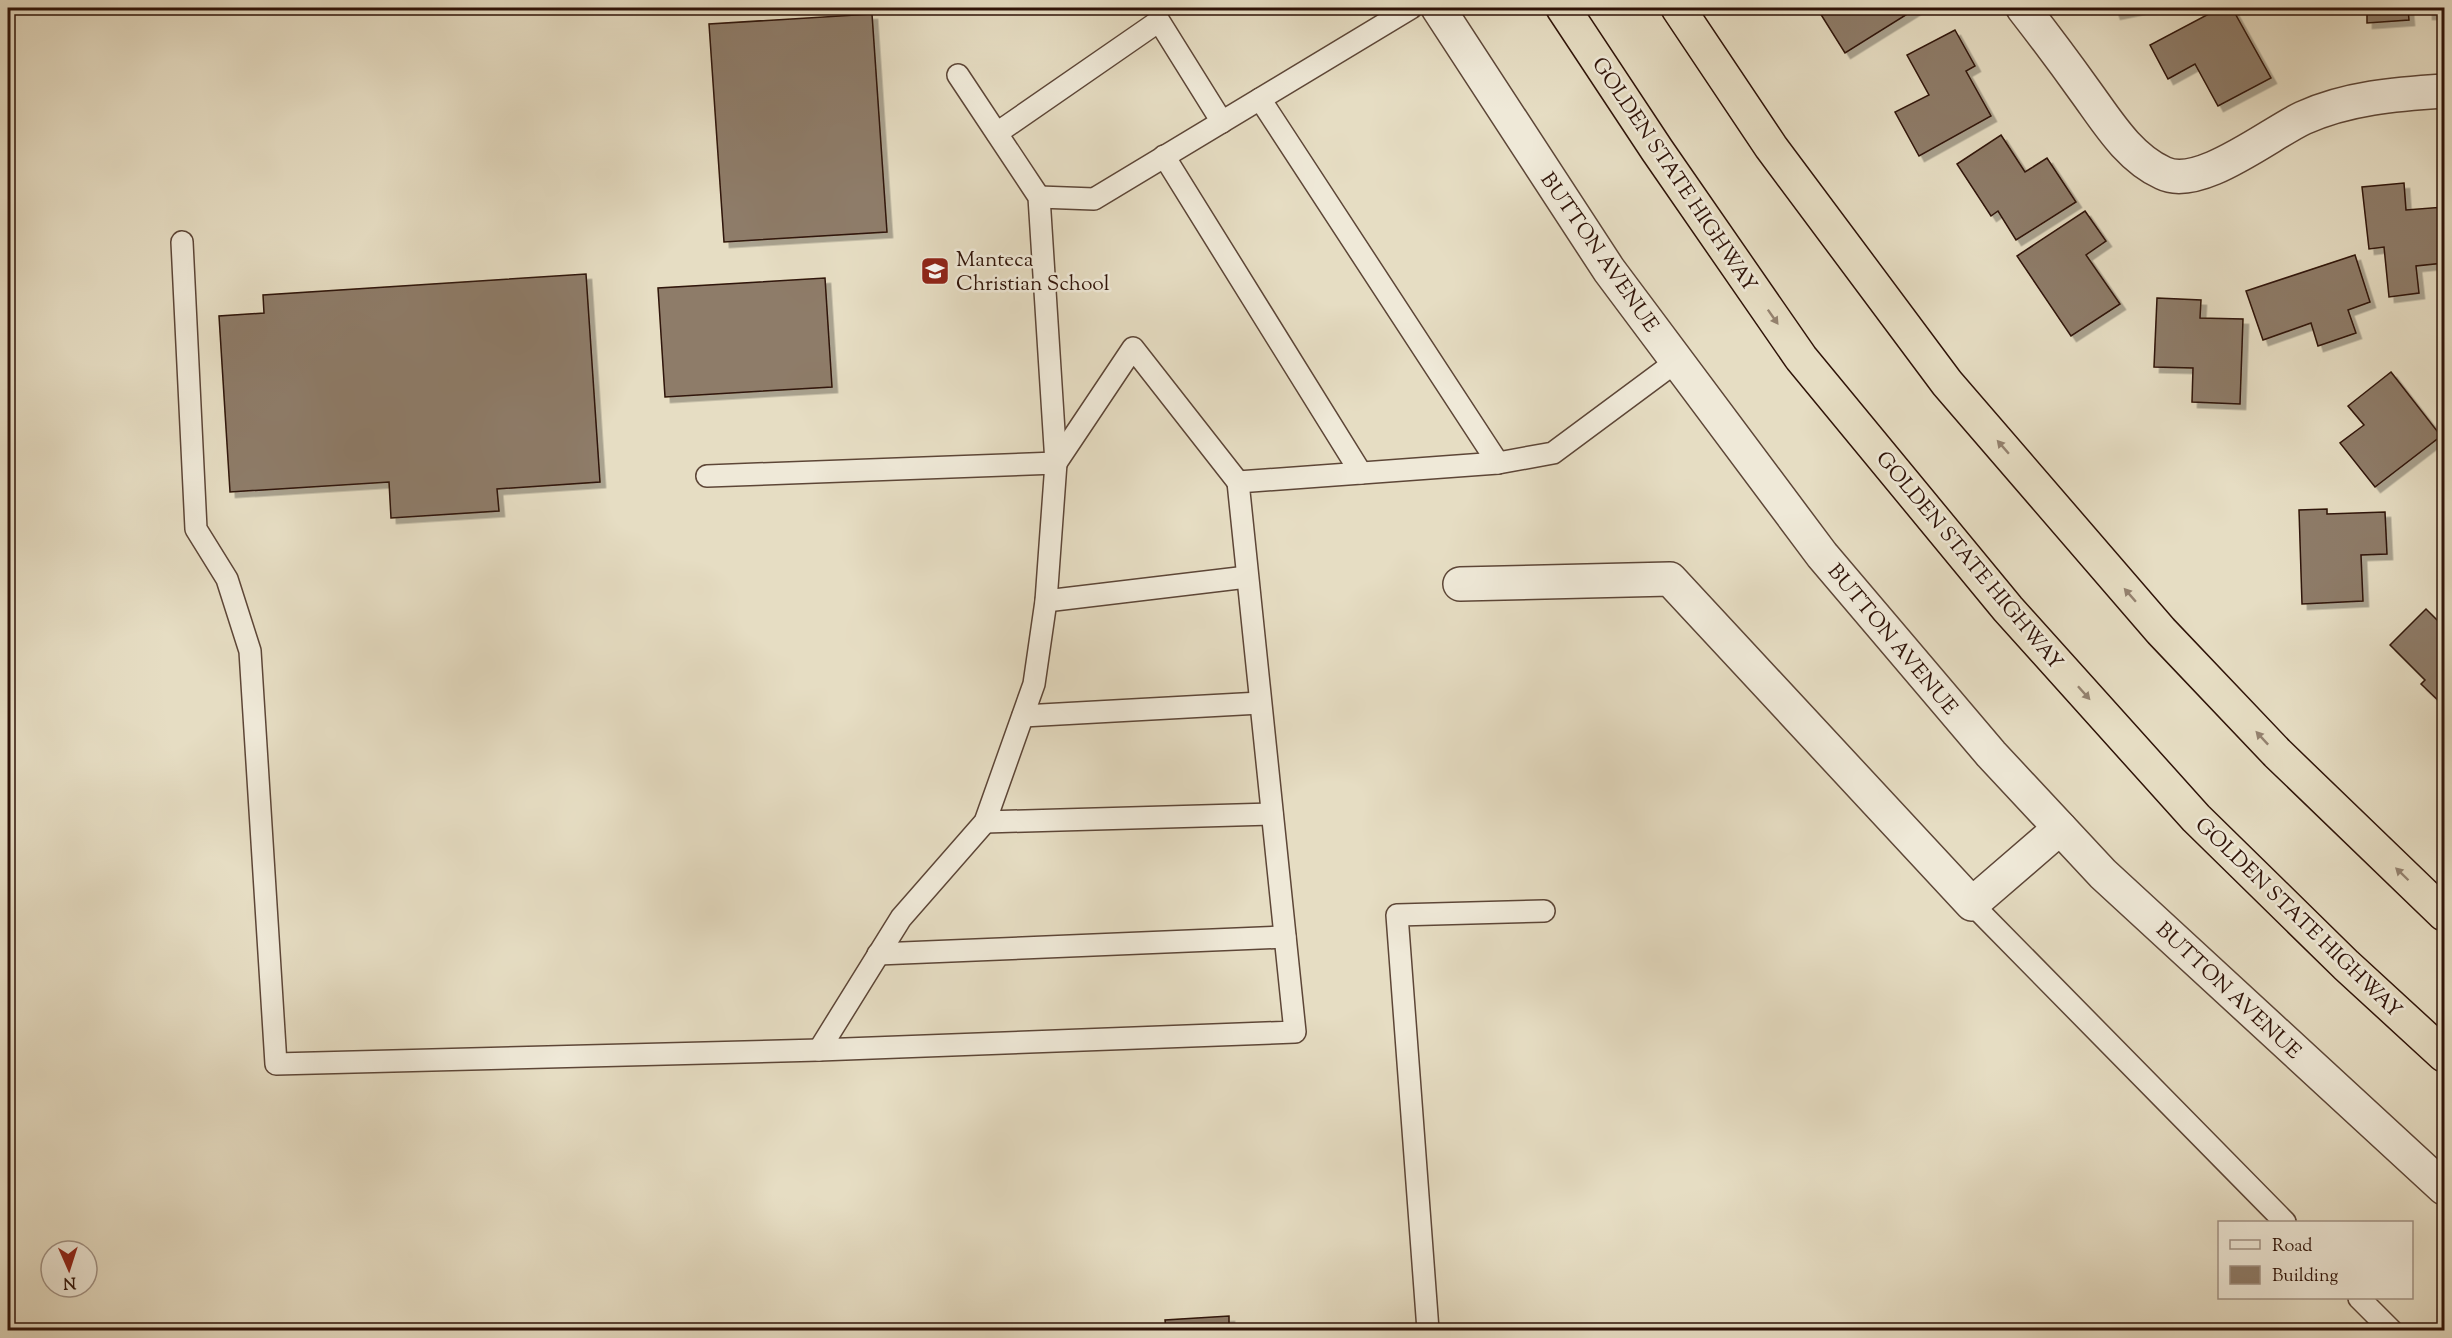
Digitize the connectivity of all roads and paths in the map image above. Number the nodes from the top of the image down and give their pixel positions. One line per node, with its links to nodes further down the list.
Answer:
1 (1411, 8): 8 (lane)
2 (1438, 8): 14 (street, BUTTON AVENUE)
3 (1563, 8): 34 (highway, GOLDEN STATE HIGHWAY, one-way to 34)
4 (1678, 8): 30 (highway, one-way to 4)
5 (2023, 8): 7 (street)
6 (958, 75): 10 (lane)
7 (2445, 91)
8 (1260, 99): 9 (lane); 16 (lane)
9 (1222, 122): 10 (lane); 11 (lane)
10 (997, 133): 12 (lane)
11 (1164, 156): 12 (lane); 17 (lane)
12 (1039, 197): 15 (lane)
13 (182, 242): 33 (lane)
14 (1677, 361): 16 (lane); 27 (street, BUTTON AVENUE)
15 (1056, 463): 18 (lane); 19 (lane); 22 (lane)
16 (1498, 463): 17 (lane)
17 (1361, 473): 19 (lane)
18 (707, 476)
19 (1238, 482): 20 (lane)
20 (1247, 577): 22 (lane); 23 (lane)
21 (1460, 584): 28 (street)
22 (1046, 601): 24 (lane)
23 (1260, 703): 24 (lane); 25 (lane)
24 (1023, 716): 26 (lane)
25 (1272, 814): 26 (lane); 31 (lane)
26 (984, 822): 32 (lane)
27 (2060, 828): 28 (street); 35 (street, BUTTON AVENUE)
28 (1972, 904): 36 (lane)
29 (1544, 911): 38 (lane)
30 (2445, 914)
31 (1285, 937): 32 (lane); 33 (lane)
32 (878, 954): 33 (lane)
33 (819, 1050)
34 (2445, 1055)
35 (2445, 1188)
36 (2284, 1221)
37 (2360, 1299): 39 (lane)
38 (1428, 1330)
39 (2391, 1330)

